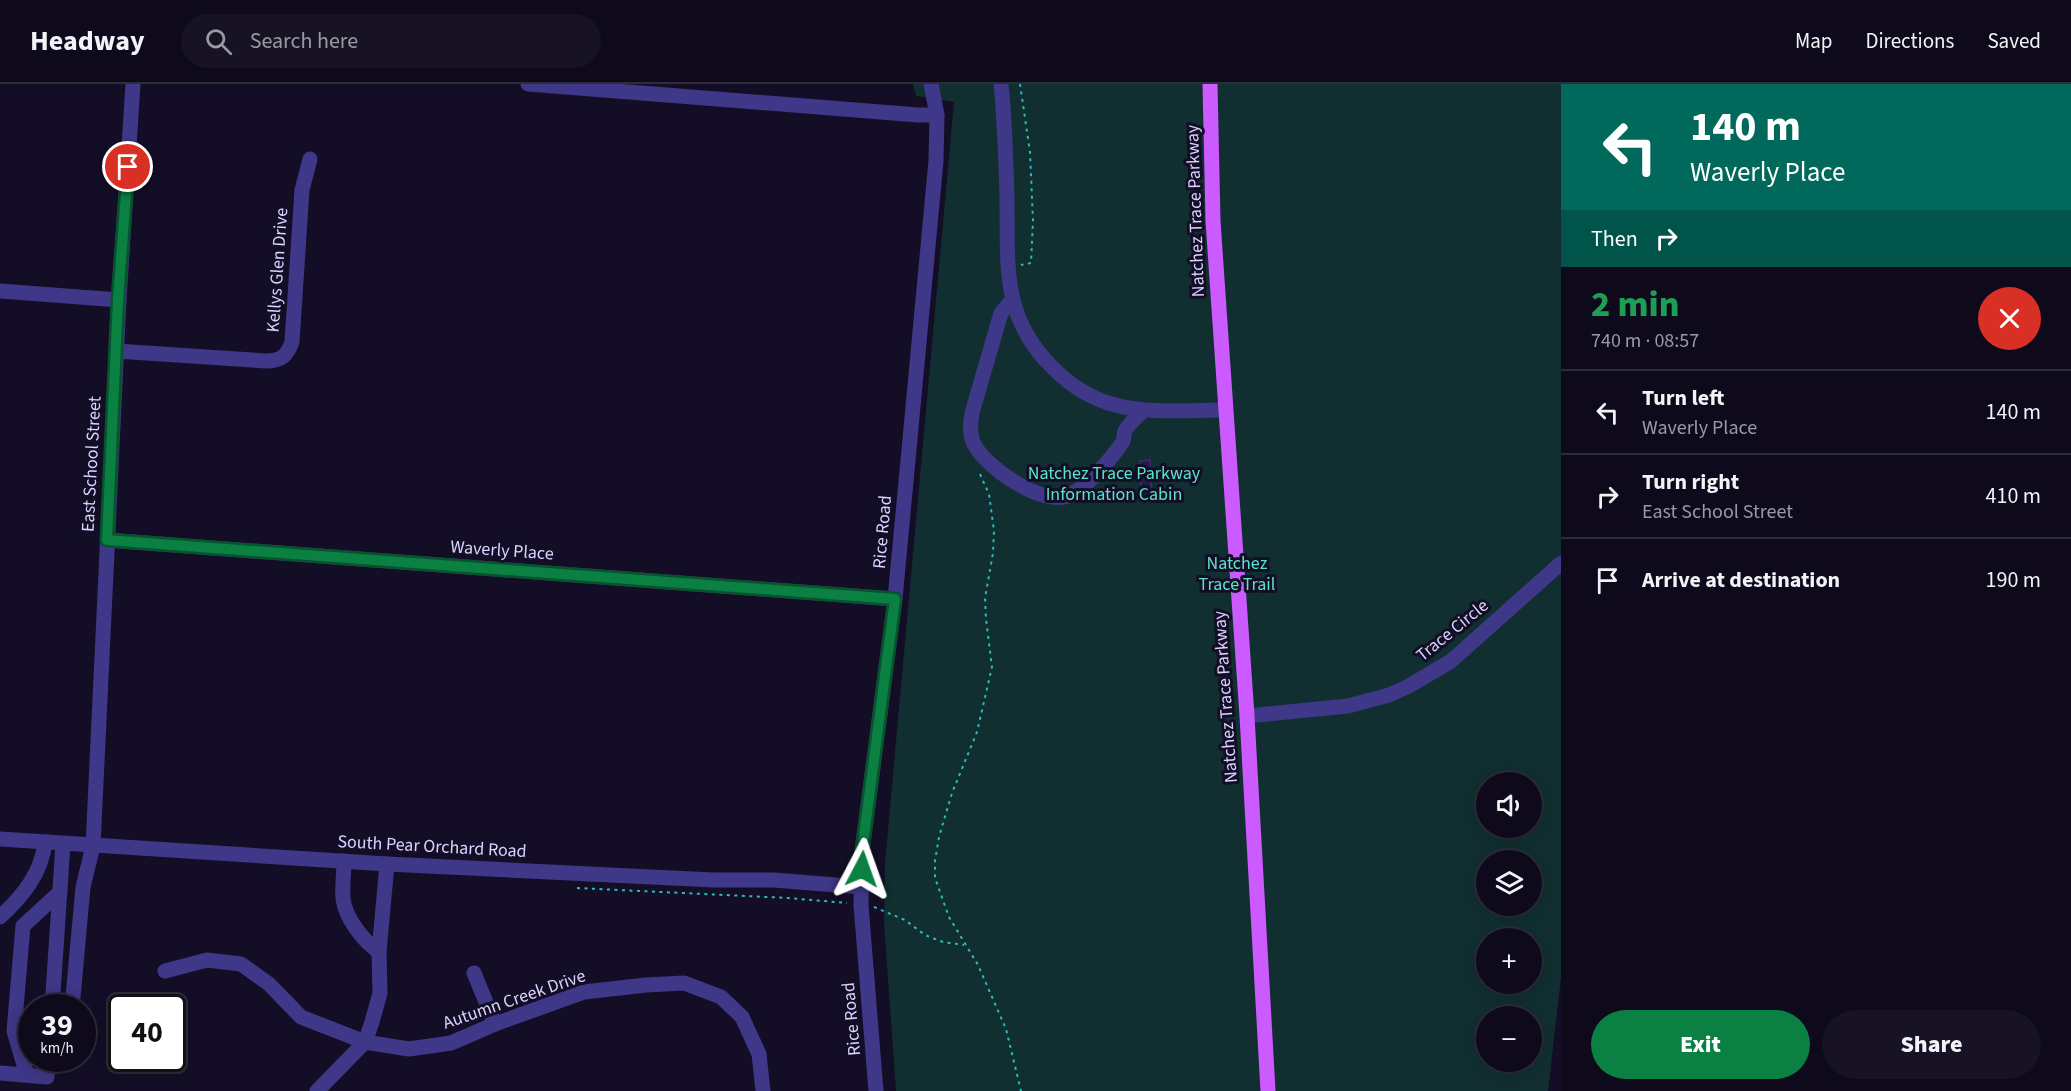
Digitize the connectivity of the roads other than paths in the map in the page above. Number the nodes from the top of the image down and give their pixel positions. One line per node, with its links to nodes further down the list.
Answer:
1 (133, 84): 9 (street, East School Street)
2 (528, 84): 6 (street)
3 (931, 84): 6 (street, Rice Road)
4 (1001, 84): 10 (street)
5 (1210, 84): 13 (main road, Natchez Trace Parkway)
6 (937, 115): 16 (street, Rice Road)
7 (310, 159): 11 (street, Kellys Glen Drive)
8 (0, 291): 9 (street)
9 (118, 300): 11 (street, East School Street)
10 (1012, 300): 12 (street); 12 (street)
11 (116, 351): 14 (street, East School Street)
12 (1144, 410): 13 (street)
13 (1225, 410): 17 (main road, Natchez Trace Parkway)
14 (107, 540): 16 (street, Waverly Place); 21 (street, East School Street)
15 (1561, 563): 17 (street, Trace Circle)
16 (895, 599): 24 (street, Rice Road)
17 (1247, 716): 40 (main road, Natchez Trace Parkway)
18 (0, 839): 19 (street, South Pear Orchard Road)
19 (45, 842): 20 (street, South Pear Orchard Road); 26 (street)
20 (63, 844): 21 (street, South Pear Orchard Road); 25 (street)
21 (93, 846): 22 (street, South Pear Orchard Road); 31 (street, East School Street)
22 (344, 861): 23 (street, South Pear Orchard Road); 27 (street)
23 (387, 864): 24 (street, South Pear Orchard Road); 27 (street)
24 (861, 887): 39 (street, Rice Road)
25 (60, 892): 30 (street); 35 (street)
26 (0, 917)
27 (380, 952): 33 (street)
28 (165, 971): 33 (street, Autumn Creek Drive)
29 (474, 973): 32 (street)
30 (53, 994)
31 (73, 994)
32 (495, 1024): 33 (street, Autumn Creek Drive); 38 (street, Autumn Creek Drive)
33 (365, 1042): 37 (street)
34 (0, 1073): 35 (street)
35 (27, 1075): 36 (street)
36 (44, 1084)
37 (317, 1091)
38 (763, 1091)
39 (876, 1091)
40 (1268, 1091)

